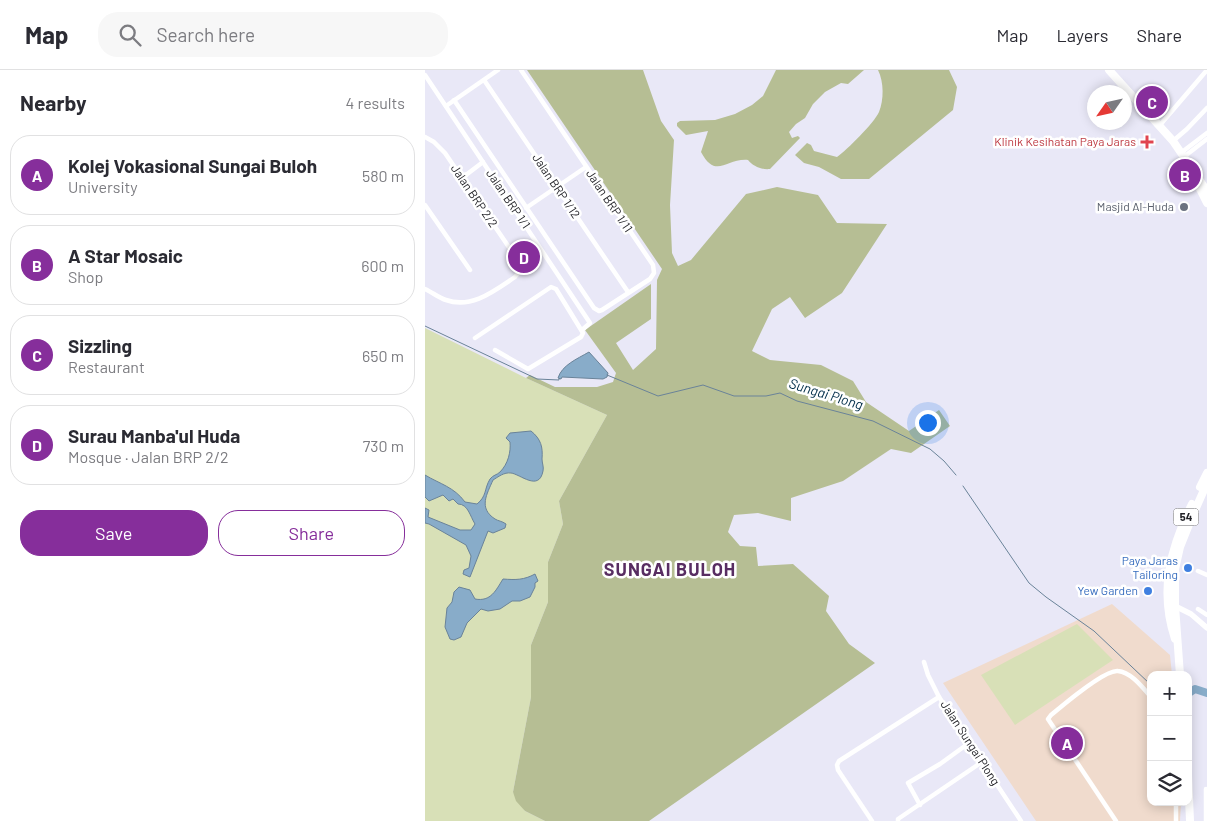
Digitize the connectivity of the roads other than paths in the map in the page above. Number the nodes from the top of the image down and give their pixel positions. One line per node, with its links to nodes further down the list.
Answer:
1 (499, 70): 6 (street)
2 (521, 70): 17 (street, Jalan BRP 1/11)
3 (1109, 70): 10 (highway)
4 (1207, 70): 10 (street)
5 (425, 75): 8 (street, Jalan BRP 1/1)
6 (484, 80): 7 (street); 20 (street, Jalan BRP 1/12)
7 (454, 100): 8 (street); 24 (street)
8 (446, 106): 16 (street, Jalan BRP 1/1)
9 (1207, 108): 14 (street)
10 (1160, 125): 14 (highway)
11 (1207, 133): 15 (street)
12 (425, 137): 18 (street, Jalan BRP 2/2)
13 (1207, 138): 15 (street)
14 (1173, 141): 15 (highway)
15 (1184, 154): 19 (highway)
16 (483, 162): 18 (street); 28 (street, Jalan BRP 1/1)
17 (586, 167): 20 (street); 27 (street, Jalan BRP 1/11)
18 (462, 178): 26 (street, Jalan BRP 2/2)
19 (1198, 180): 21 (highway); 22 (highway)
20 (556, 187): 24 (street); 27 (street, Jalan BRP 1/12)
21 (1207, 191)
22 (1207, 202)
23 (425, 205): 25 (street)
24 (526, 208): 27 (street, Jalan BRP 1/11)
25 (471, 270)
26 (425, 289)
27 (628, 292)
28 (585, 316): 29 (street); 30 (street, Jalan BRP 1/1)
29 (577, 323): 30 (street); 31 (street)
30 (582, 330): 32 (street)
31 (475, 338)
32 (495, 350)
33 (1207, 473): 35 (highway, 54)
34 (1207, 483): 38 (highway, 54)
35 (1169, 563): 38 (highway); 44 (highway, 54)
36 (1198, 570): 37 (street)
37 (1207, 576)
38 (1175, 606): 40 (street); 42 (highway, 54); 44 (highway)
39 (1198, 610): 41 (street)
40 (1191, 614): 42 (street); 43 (street)
41 (1207, 614)
42 (1177, 622): 45 (highway, 54)
43 (1207, 628)
44 (1172, 631): 45 (highway, 54)
45 (1178, 648): 47 (highway, 54)
46 (924, 662): 49 (street, Jalan Sungai Plong)
47 (1181, 671)
48 (1147, 693): 60 (street)
49 (939, 697): 50 (street, Jalan Sungai Plong); 57 (street)
50 (969, 743): 51 (street, Jalan Sungai Plong); 53 (street)
51 (982, 762): 53 (street); 59 (street, Jalan Sungai Plong)
52 (1206, 789): 56 (street)
53 (920, 805): 58 (street)
54 (1176, 806): 61 (street)
55 (1189, 806): 62 (highway)
56 (1207, 807): 63 (street)
57 (871, 821)
58 (898, 821)
59 (1021, 821)
60 (1117, 821)
61 (1176, 821)
62 (1190, 821)
63 (1206, 821)

